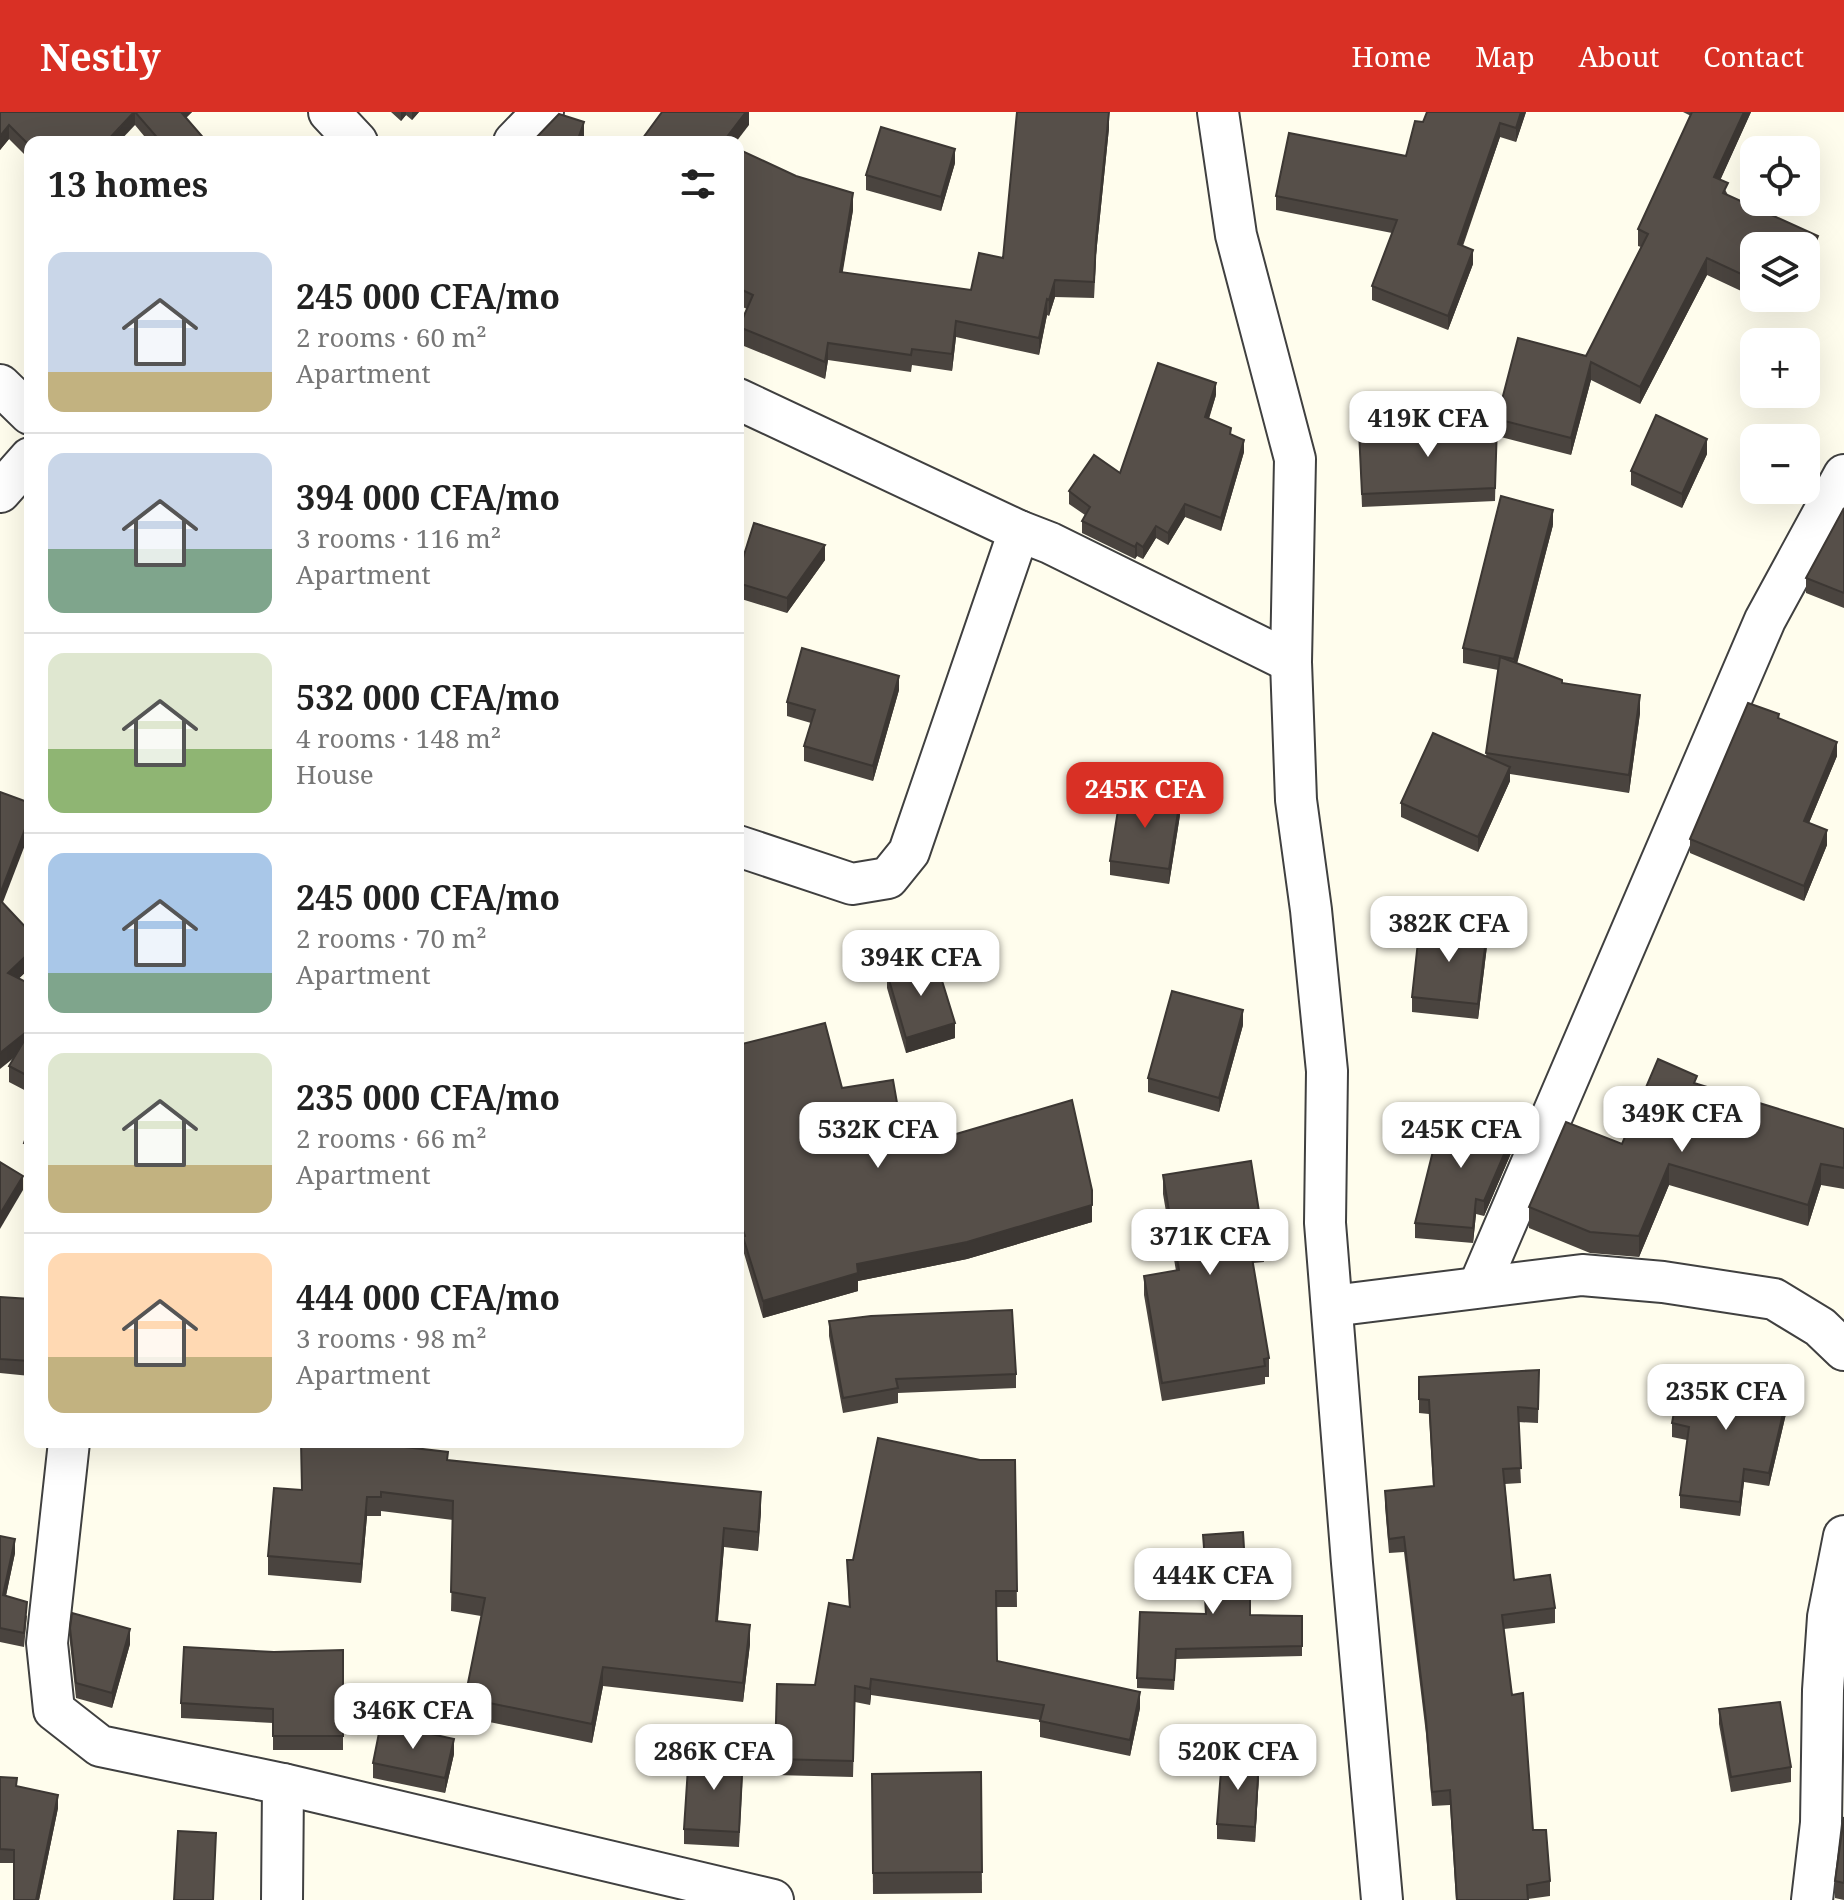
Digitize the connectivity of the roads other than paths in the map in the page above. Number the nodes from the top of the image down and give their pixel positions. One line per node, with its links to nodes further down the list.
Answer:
1 (329, 112): 4 (street)
2 (543, 112): 5 (street)
3 (1218, 112): 13 (street)
4 (351, 136)
5 (520, 136)
6 (0, 385): 8 (street)
7 (744, 402): 12 (street)
8 (24, 408)
9 (24, 465): 11 (street)
10 (1844, 475): 15 (street)
11 (0, 492)
12 (1019, 531): 13 (street); 14 (street)
13 (1291, 662): 16 (street)
14 (744, 848)
15 (1479, 1286): 16 (street); 17 (street)
16 (1332, 1306): 23 (street)
17 (1844, 1350)
18 (68, 1448): 20 (street)
19 (1844, 1536): 24 (street)
20 (283, 1784): 21 (street); 22 (street)
21 (282, 1900)
22 (773, 1900)
23 (1382, 1900)
24 (1812, 1900)

